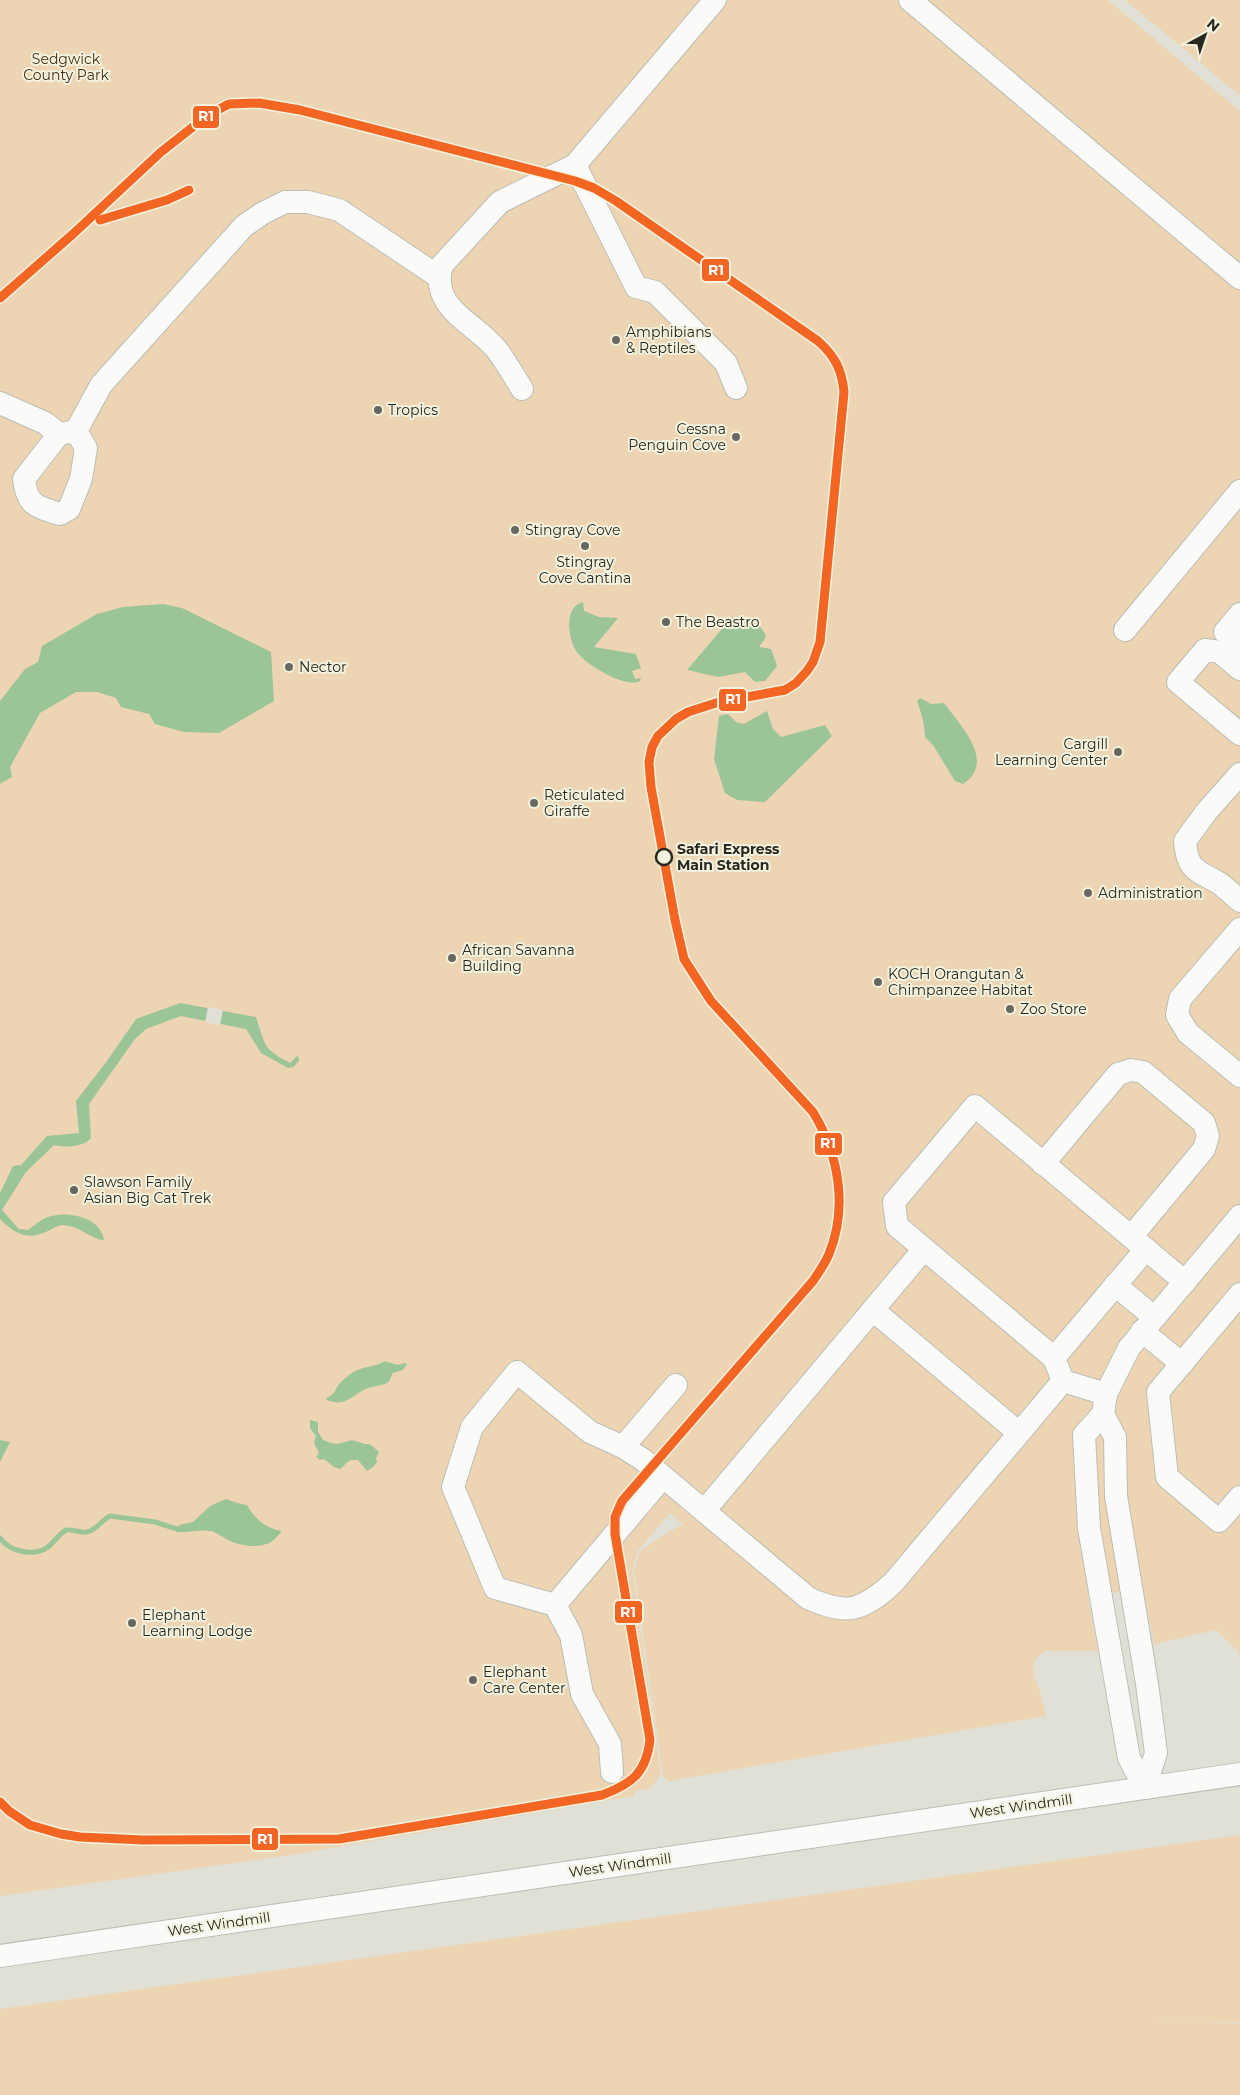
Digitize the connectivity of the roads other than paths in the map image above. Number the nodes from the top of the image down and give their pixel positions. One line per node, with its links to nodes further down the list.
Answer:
1 (715, 0): 3 (street)
2 (910, 0): 5 (street)
3 (575, 165): 4 (street); 6 (street)
4 (438, 277): 7 (street); 8 (street)
5 (1240, 278)
6 (736, 388)
7 (522, 389)
8 (0, 403)
9 (1240, 491): 11 (street)
10 (1240, 614): 12 (street)
11 (1125, 630)
12 (1237, 655): 13 (street)
13 (1240, 734)
14 (1240, 774): 15 (street)
15 (1240, 900)
16 (1240, 929): 17 (street)
17 (1240, 1076)
18 (1043, 1164): 20 (street); 20 (street); 21 (street)
19 (1240, 1216): 22 (street)
20 (1138, 1243): 22 (street); 23 (street)
21 (924, 1249): 25 (street); 27 (street)
22 (1185, 1282): 26 (street)
23 (1116, 1285): 26 (street); 27 (street)
24 (1240, 1294): 28 (street)
25 (873, 1310): 32 (street); 36 (street)
26 (1148, 1324): 28 (street); 31 (street)
27 (1054, 1358): 29 (street)
28 (1182, 1364): 35 (street)
29 (1063, 1381): 31 (street); 32 (street)
30 (676, 1385): 33 (street)
31 (1104, 1404): 40 (street); 40 (street)
32 (1019, 1433): 36 (street)
33 (623, 1447): 34 (street); 37 (street)
34 (663, 1477): 36 (street); 37 (street)
35 (1240, 1497)
36 (704, 1511)
37 (555, 1605): 38 (street)
38 (612, 1772)
39 (1240, 1774): 40 (street, West Windmill)
40 (1145, 1788): 41 (street, West Windmill)
41 (0, 1956)

